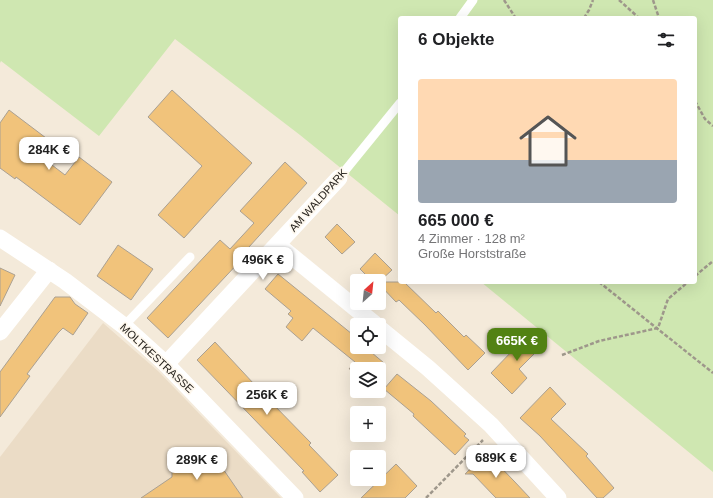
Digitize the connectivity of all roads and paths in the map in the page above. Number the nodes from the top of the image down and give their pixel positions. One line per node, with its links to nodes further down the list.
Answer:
1 (472, 0): 6 (lane)
2 (504, 0): 7 (path)
3 (593, 0): 8 (path)
4 (619, 0): 9 (path)
5 (653, 0): 10 (path)
6 (461, 16)
7 (514, 16)
8 (586, 16)
9 (637, 16)
10 (658, 16)
11 (697, 104): 13 (path)
12 (398, 105): 14 (lane, AM WALDPARK)
13 (713, 126)
14 (339, 178): 16 (street, AM WALDPARK)
15 (0, 238): 19 (street, MOLTKESTRASSE)
16 (278, 244): 23 (street); 29 (street, AM WALDPARK)
17 (190, 257): 24 (lane)
18 (713, 261): 20 (path)
19 (49, 270): 24 (street, MOLTKESTRASSE); 26 (street)
20 (697, 274)
21 (602, 284): 25 (path)
22 (686, 284): 25 (path)
23 (368, 318)
24 (124, 326): 29 (street, MOLTKESTRASSE)
25 (658, 328): 28 (path); 30 (path)
26 (0, 332)
27 (386, 334): 31 (street)
28 (562, 355)
29 (166, 364): 32 (street, MOLTKESTRASSE)
30 (713, 373)
31 (491, 425): 33 (path); 34 (street)
32 (295, 498)
33 (426, 498)
34 (558, 498)

